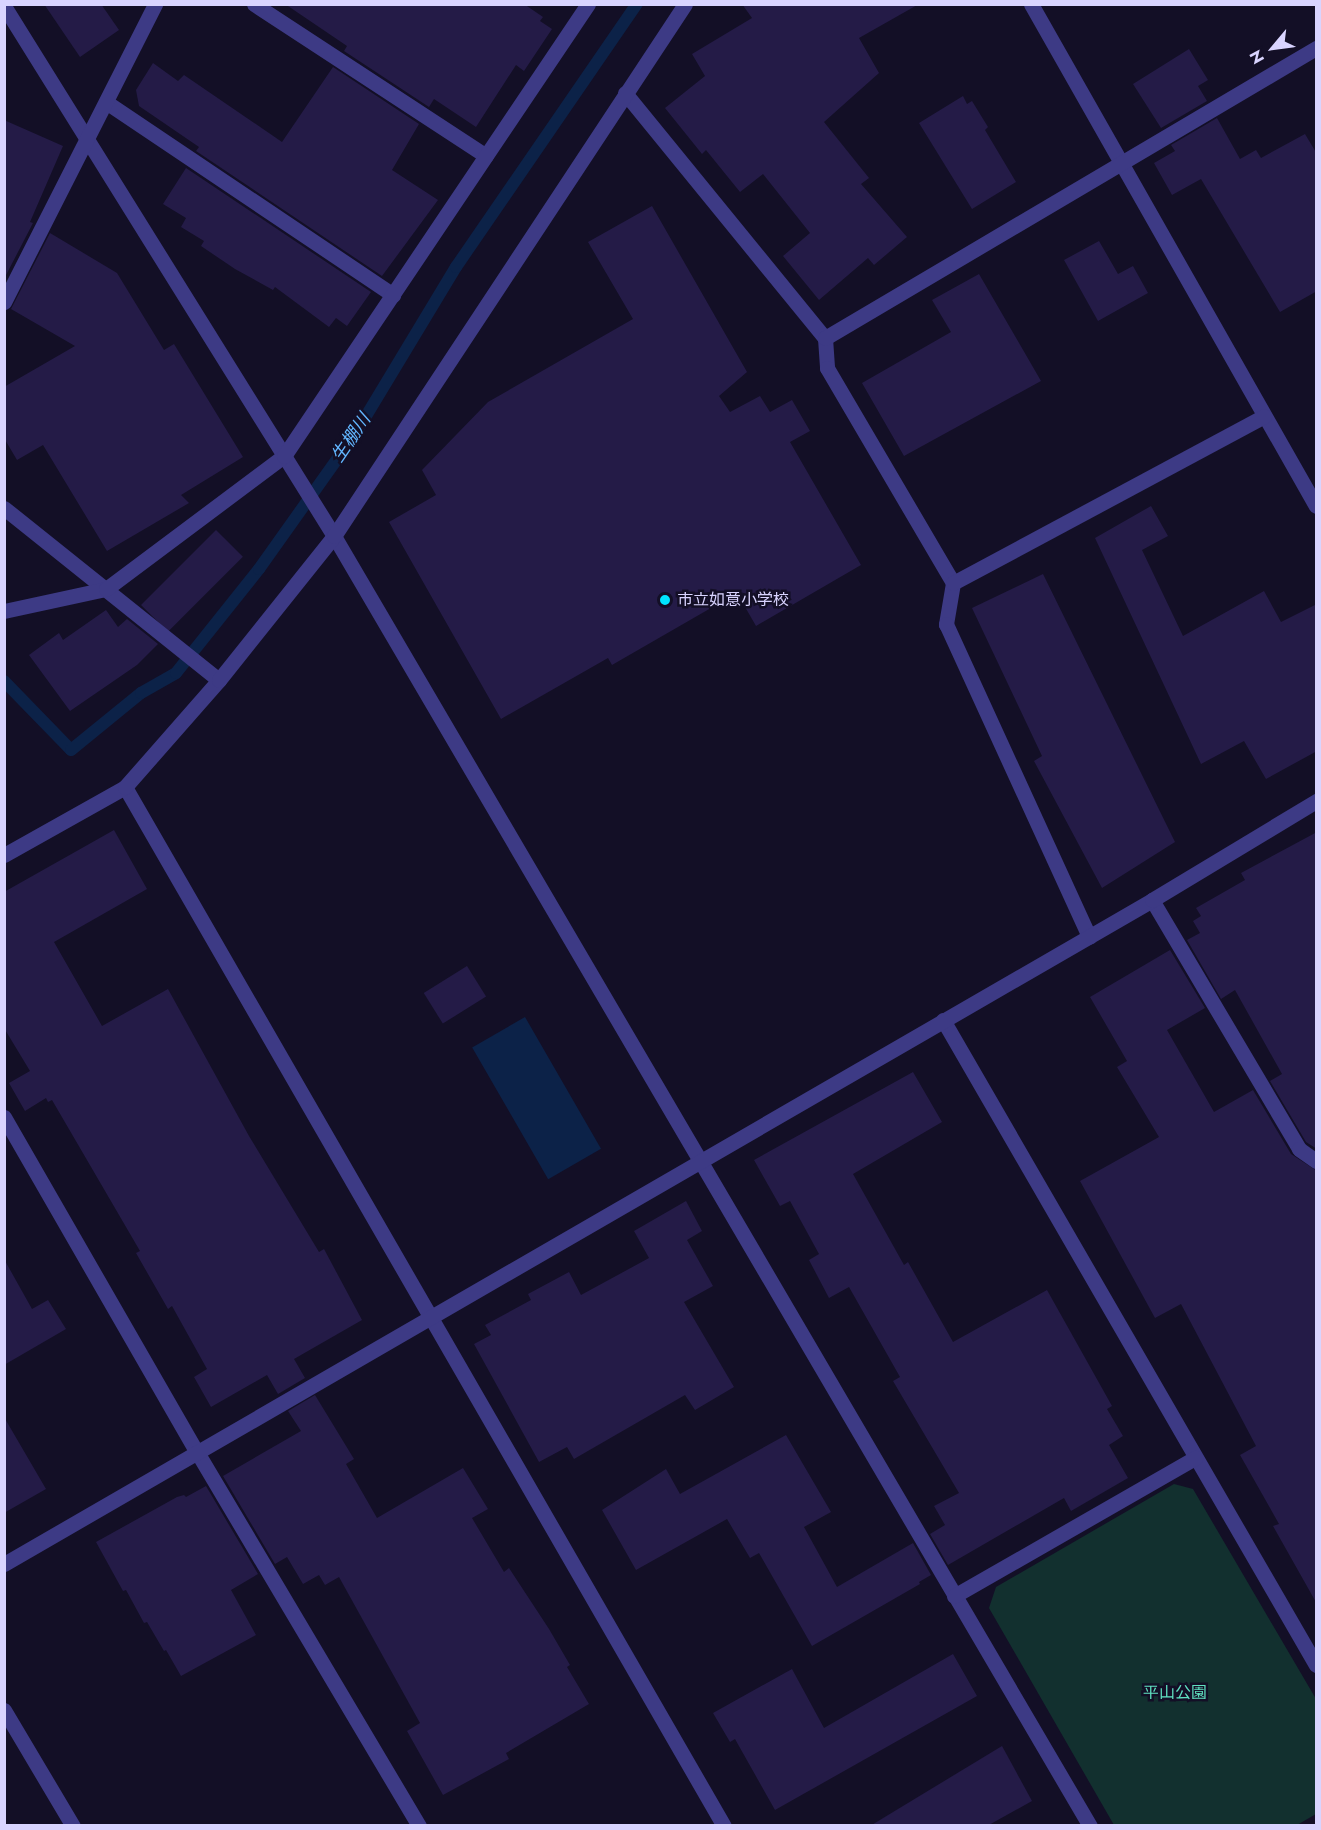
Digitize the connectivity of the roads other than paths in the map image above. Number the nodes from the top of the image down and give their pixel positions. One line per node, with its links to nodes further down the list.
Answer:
1 (155, 4): 9 (street)
2 (254, 4): 11 (street)
3 (588, 4): 11 (street)
4 (685, 4): 8 (street)
5 (1032, 4): 12 (street)
6 (4, 6): 10 (street)
7 (1317, 48): 12 (street)
8 (625, 93): 15 (street); 20 (street)
9 (106, 102): 10 (street); 13 (street)
10 (87, 140): 14 (street); 17 (street)
11 (486, 156): 13 (street)
12 (1120, 161): 15 (street); 16 (street)
13 (393, 295): 17 (street)
14 (4, 302)
15 (825, 338): 21 (street)
16 (1264, 416): 18 (street); 21 (street)
17 (284, 456): 20 (street); 22 (street)
18 (1317, 506)
19 (4, 508): 22 (street)
20 (334, 536): 24 (street); 32 (street)
21 (953, 583): 29 (street)
22 (106, 589): 23 (street); 24 (street)
23 (4, 611)
24 (215, 677): 25 (street)
25 (125, 787): 27 (street); 34 (street)
26 (1317, 801): 28 (street)
27 (4, 855)
28 (1152, 900): 29 (street); 33 (street)
29 (1089, 937): 30 (street)
30 (943, 1020): 32 (street); 36 (street)
31 (4, 1117): 35 (street)
32 (701, 1161): 34 (street); 38 (street)
33 (1317, 1161)
34 (431, 1317): 35 (street); 43 (street)
35 (197, 1452): 37 (street); 42 (street)
36 (1195, 1458): 38 (street); 39 (street)
37 (4, 1564)
38 (954, 1596): 44 (street)
39 (1317, 1665)
40 (4, 1710): 41 (street)
41 (73, 1826)
42 (419, 1826)
43 (724, 1826)
44 (1090, 1826)

